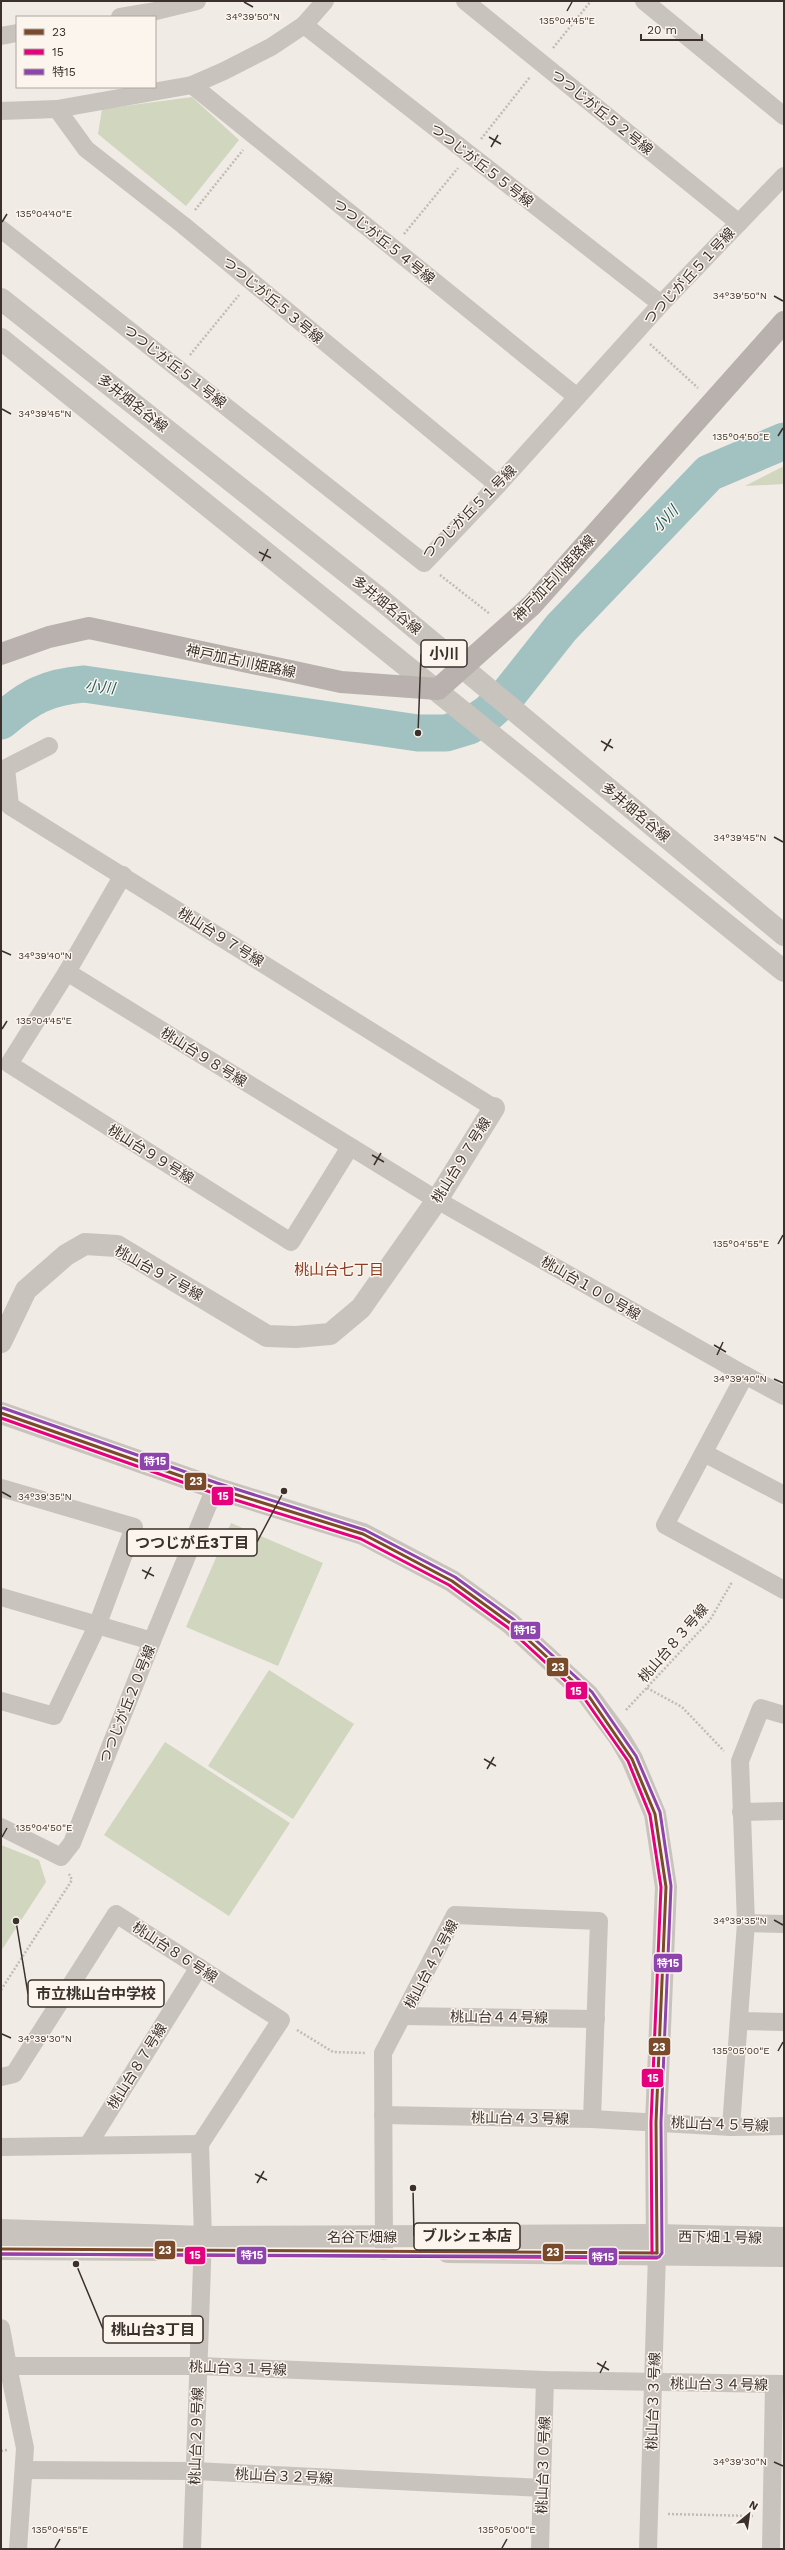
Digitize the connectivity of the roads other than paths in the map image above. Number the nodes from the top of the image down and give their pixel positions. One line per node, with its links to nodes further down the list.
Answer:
1 (197, 1): 5 (street)
2 (325, 1): 7 (street)
3 (465, 1): 15 (street, つつじが丘５２号線)
4 (644, 1): 13 (street)
5 (150, 6): 6 (street)
6 (123, 16)
7 (304, 25): 10 (street); 18 (street, つつじが丘５５号線)
8 (16, 33): 9 (street)
9 (1, 36)
10 (192, 85): 11 (street); 21 (street, つつじが丘５４号線)
11 (57, 109): 12 (street); 22 (street, つつじが丘５３号線)
12 (1, 111)
13 (784, 116)
14 (784, 176): 15 (street, つつじが丘５１号線)
15 (739, 223): 18 (street, つつじが丘５１号線)
16 (1, 229): 22 (street, つつじが丘５１号線)
17 (1, 299): 26 (street, 多井畑名谷線)
18 (661, 304): 21 (street, つつじが丘５１号線)
19 (784, 322): 23 (main road, 神戸加古川姫路線)
20 (1, 339): 27 (street)
21 (577, 397): 22 (street, つつじが丘５１号線)
22 (498, 485)
23 (1, 654)
24 (49, 746): 25 (street, 桃山台９７号線)
25 (123, 875): 28 (street); 29 (street, 桃山台９７号線)
26 (784, 935)
27 (784, 971)
28 (67, 972): 30 (street, 桃山台９８号線); 30 (street, 桃山台９９号線)
29 (494, 1108): 31 (street, 桃山台９７号線)
30 (350, 1147): 31 (street, 桃山台９８号線)
31 (437, 1200): 32 (street, 桃山台９７号線); 33 (street, 桃山台１００号線)
32 (1, 1342)
33 (745, 1375): 34 (street, 桃山台１００号線); 36 (street)
34 (784, 1396)
35 (1, 1413): 38 (street)
36 (704, 1453): 39 (street); 40 (street)
37 (1, 1488): 42 (street)
38 (215, 1488): 43 (street, つつじが丘２０号線); 59 (street)
39 (784, 1495)
40 (784, 1590)
41 (1, 1597): 42 (street)
42 (97, 1626): 43 (street); 44 (street)
43 (152, 1641): 48 (street, つつじが丘２０号線)
44 (1, 1701)
45 (784, 1715): 47 (street)
46 (784, 1811): 47 (street)
47 (742, 1812): 49 (street)
48 (1, 1827)
49 (746, 1923): 50 (street); 54 (street)
50 (784, 1924)
51 (199, 1967): 56 (street, 桃山台８６号線); 62 (street, 桃山台８６号線); 63 (street, 桃山台８７号線)
52 (403, 2016): 53 (street, 桃山台４４号線); 53 (street, 桃山台４２号線); 57 (street, 桃山台４２号線)
53 (596, 2019): 58 (street, 桃山台４２号線)
54 (739, 2021): 55 (street); 61 (street)
55 (784, 2022)
56 (1, 2077)
57 (383, 2115): 58 (street, 桃山台４３号線); 68 (street, 桃山台４２号線)
58 (592, 2119): 59 (street, 桃山台４３号線)
59 (656, 2122): 61 (street, 桃山台４５号線); 69 (street)
60 (784, 2126): 61 (street, 桃山台４５号線)
61 (731, 2127)
62 (200, 2144): 63 (street); 67 (street)
63 (88, 2145): 64 (street)
64 (1, 2147)
65 (1, 2230): 67 (street, 名谷下畑線)
66 (784, 2238): 69 (street, 西下畑１号線)
67 (203, 2244): 68 (street, 名谷下畑線); 70 (street, 名谷下畑線); 74 (street, 桃山台２９号線)
68 (384, 2244): 69 (street, 名谷下畑線)
69 (656, 2244): 71 (street, 西下畑１号線); 76 (street, 桃山台３３号線)
70 (1, 2249)
71 (784, 2256)
72 (1, 2328): 73 (street)
73 (8, 2366): 74 (street, 桃山台３１号線); 78 (street)
74 (198, 2366): 75 (street, 桃山台３１号線); 79 (street, 桃山台２９号線)
75 (546, 2380): 76 (street, 桃山台３１号線); 80 (street, 桃山台３０号線)
76 (654, 2383): 77 (street, 桃山台３４号線); 84 (street, 桃山台３３号線)
77 (779, 2385): 85 (street)
78 (25, 2470): 79 (street, 桃山台３２号線); 81 (street)
79 (194, 2471): 80 (street, 桃山台３２号線); 82 (street, 桃山台２９号線)
80 (542, 2488): 83 (street, 桃山台３０号線)
81 (18, 2549)
82 (192, 2549)
83 (540, 2549)
84 (648, 2549)
85 (771, 2549)

